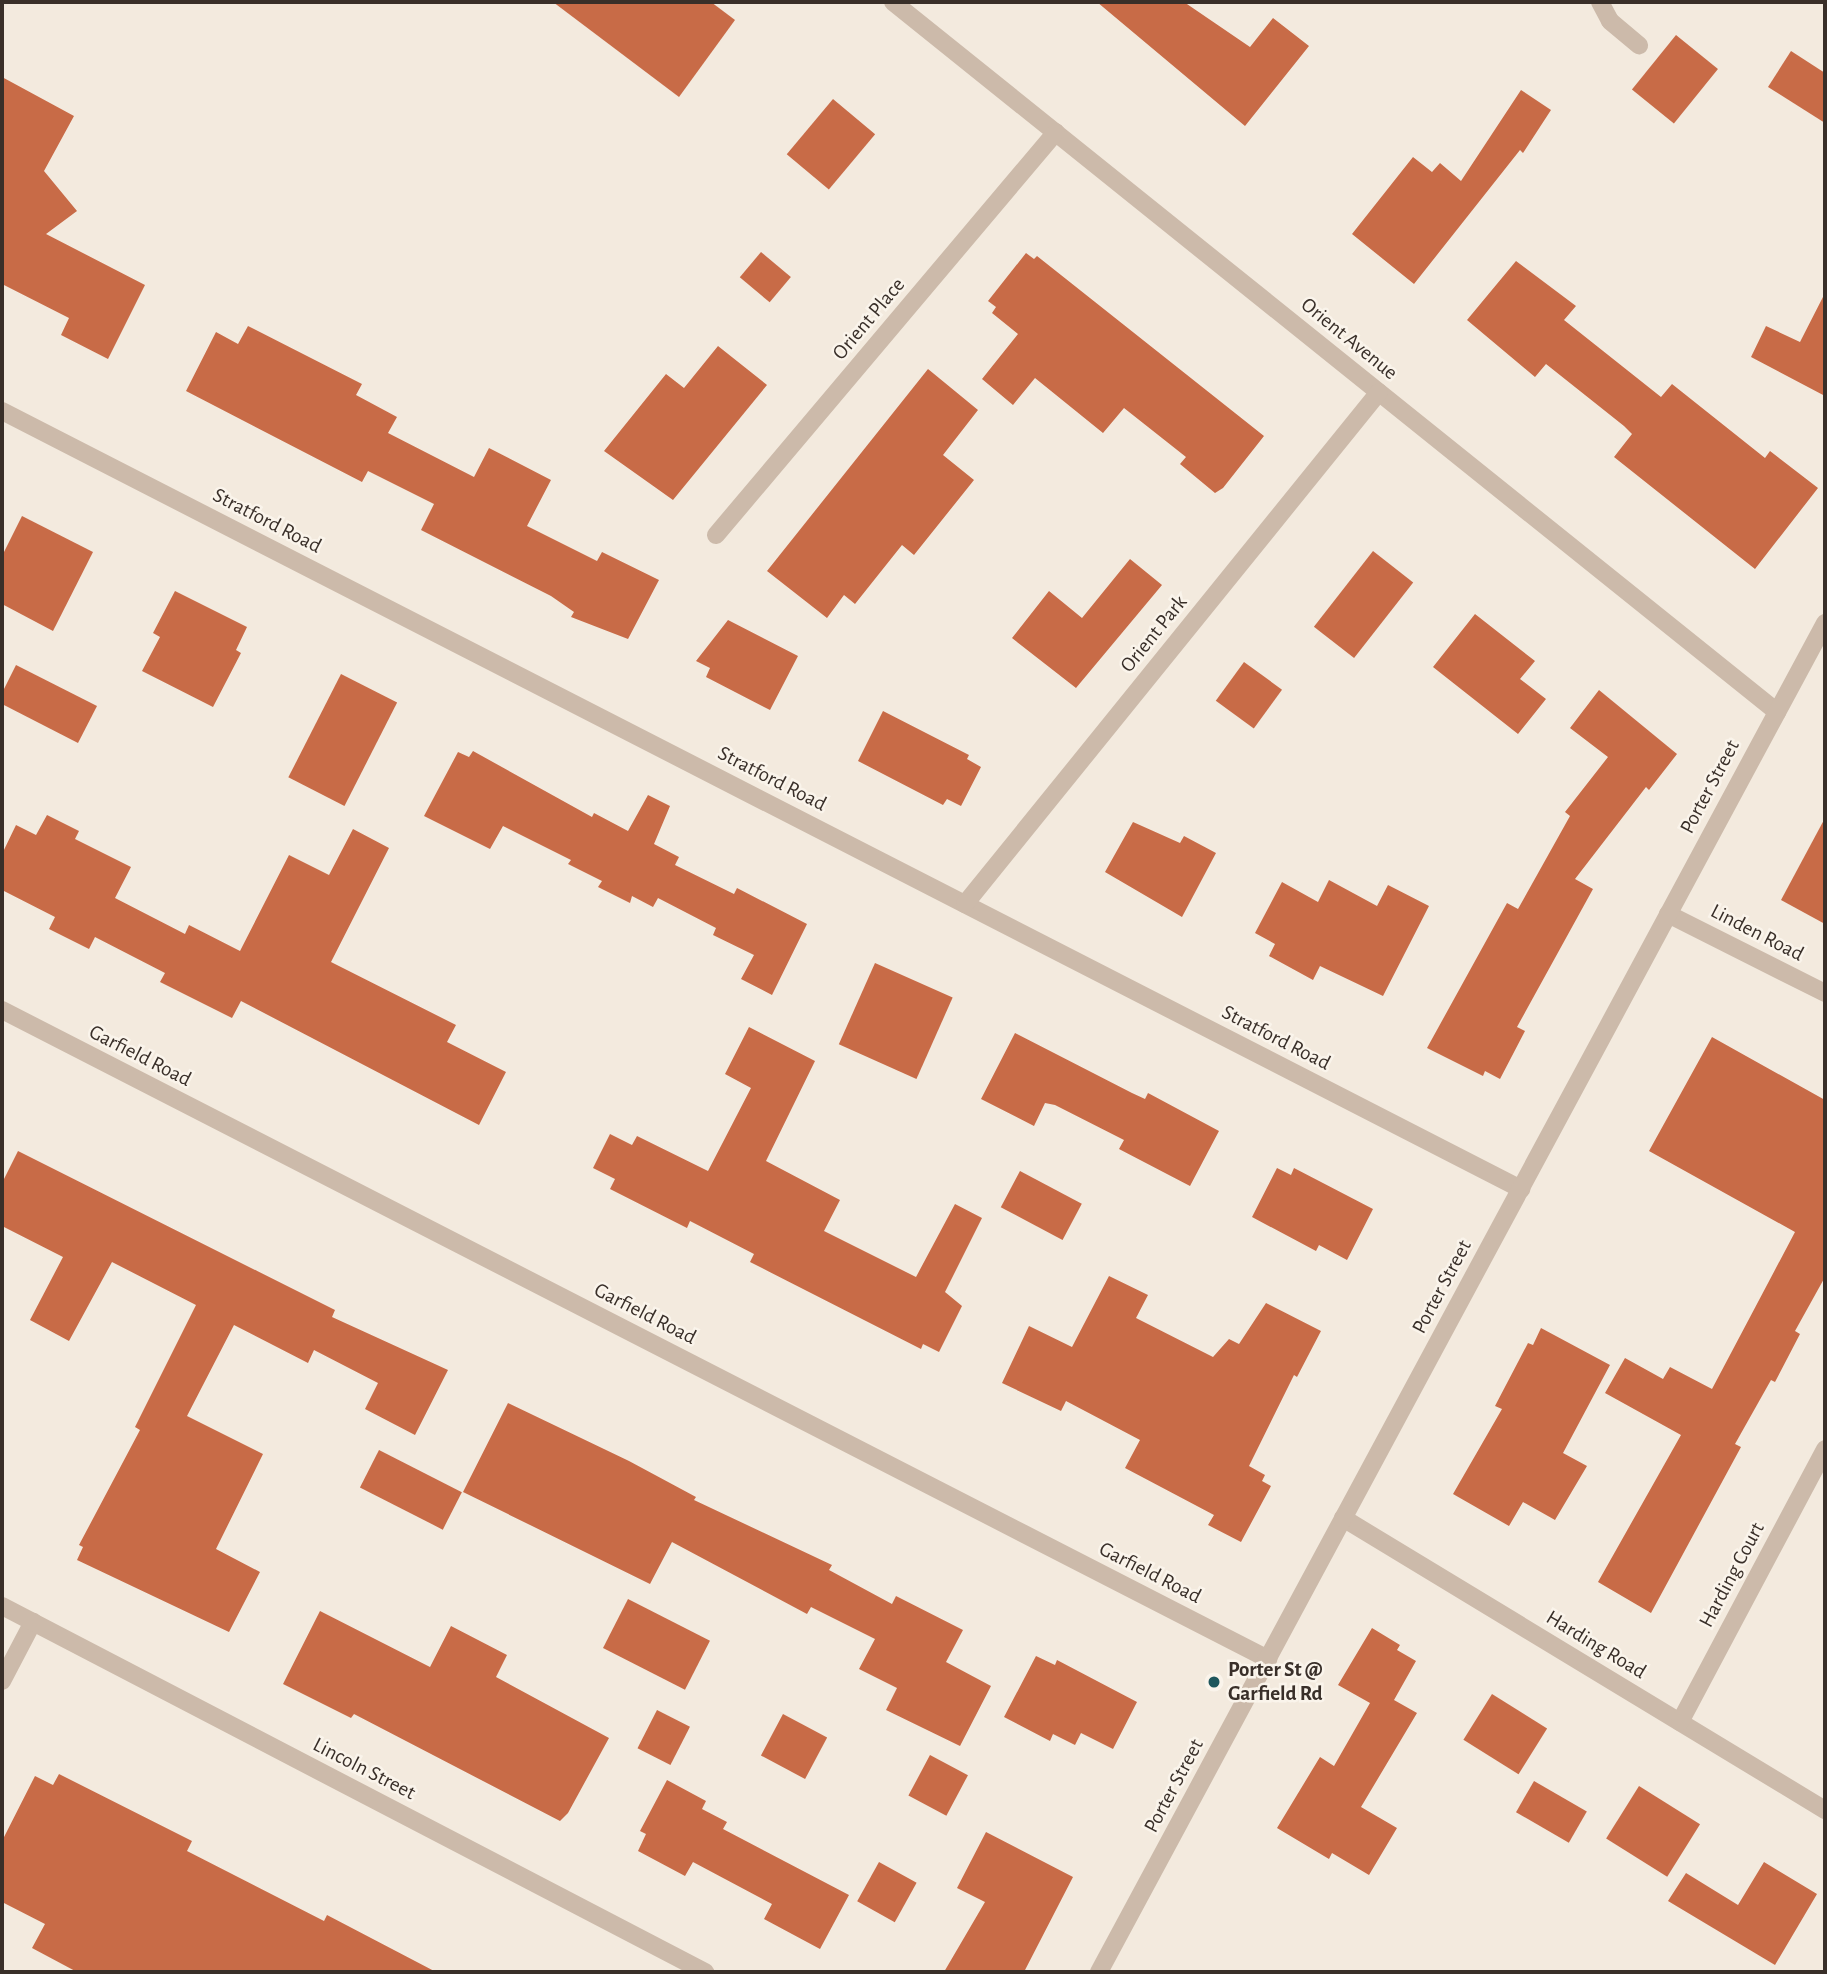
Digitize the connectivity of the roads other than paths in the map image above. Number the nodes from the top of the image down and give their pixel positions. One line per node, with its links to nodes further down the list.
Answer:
1 (893, 2): 4 (street, Orient Avenue)
2 (1600, 2): 3 (street)
3 (1639, 45)
4 (1056, 132): 5 (street, Orient Avenue); 7 (street, Orient Place)
5 (1379, 392): 9 (street, Orient Avenue); 10 (street, Orient Park)
6 (2, 411): 10 (street, Stratford Road)
7 (716, 535)
8 (1825, 623): 9 (street, Porter Street)
9 (1777, 712): 11 (street, Porter Street)
10 (965, 904): 14 (street, Stratford Road)
11 (1668, 914): 12 (street, Linden Road); 14 (street, Porter Street)
12 (1825, 993)
13 (2, 1010): 19 (street, Garfield Road)
14 (1521, 1189): 16 (street, Porter Street)
15 (1825, 1449): 21 (street, Harding Court)
16 (1343, 1518): 19 (street, Porter Street); 21 (street, Harding Road)
17 (2, 1606): 18 (street, Lincoln Street)
18 (33, 1622): 20 (street); 23 (street, Lincoln Street)
19 (1268, 1659): 24 (street, Porter Street)
20 (2, 1681)
21 (1680, 1722): 22 (street, Harding Road)
22 (1825, 1810)
23 (705, 1972)
24 (1100, 1972)

